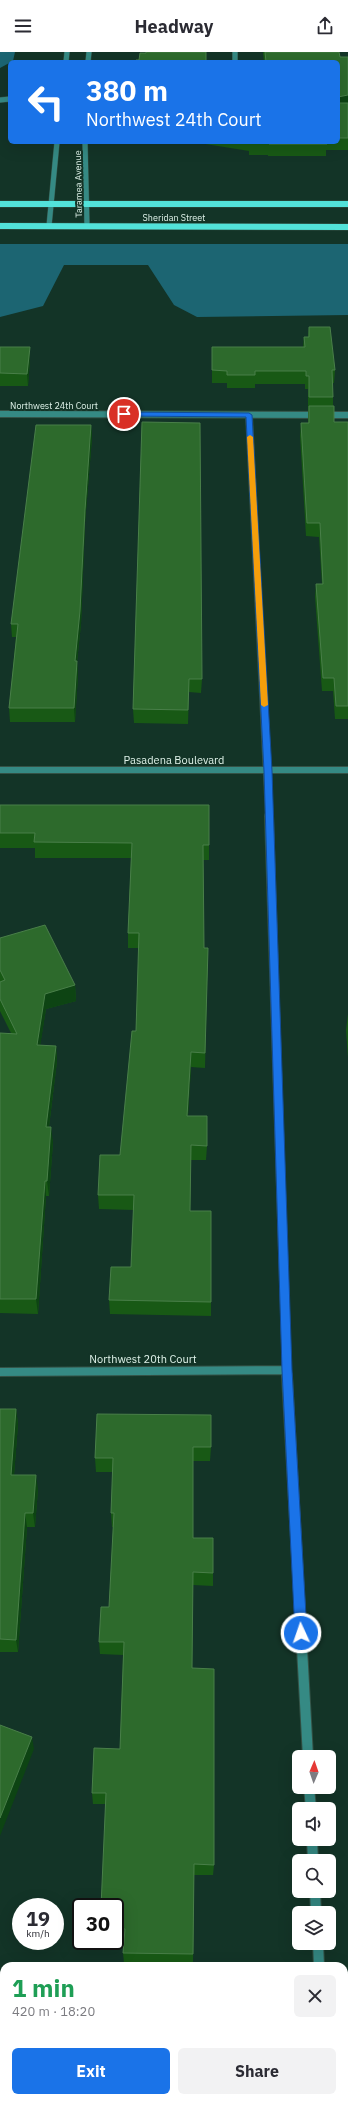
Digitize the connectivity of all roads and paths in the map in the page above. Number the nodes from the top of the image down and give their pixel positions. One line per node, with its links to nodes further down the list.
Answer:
1 (58, 144): 4 (street, Taramea Avenue)
2 (85, 144): 5 (street, Taramea Avenue)
3 (0, 204): 4 (main road, Sheridan Street)
4 (51, 204): 5 (main road, Sheridan Street); 8 (street, Taramea Avenue)
5 (86, 204): 6 (main road, Sheridan Street); 9 (street, Taramea Avenue)
6 (348, 204)
7 (0, 226): 8 (main road, Sheridan Street)
8 (49, 226): 9 (main road, Sheridan Street)
9 (86, 226): 10 (main road, Sheridan Street)
10 (348, 227)
11 (0, 414): 12 (street, Northwest 24th Court)
12 (249, 415): 13 (street, Northwest 24th Court); 16 (street)
13 (348, 415)
14 (0, 770): 16 (street, Pasadena Boulevard)
15 (348, 770): 16 (street, Pasadena Boulevard)
16 (268, 771): 17 (street)
17 (287, 1370): 18 (street, Northwest 20th Court); 19 (street)
18 (0, 1372)
19 (308, 1750)
20 (318, 1950): 21 (street)
21 (319, 1962)

